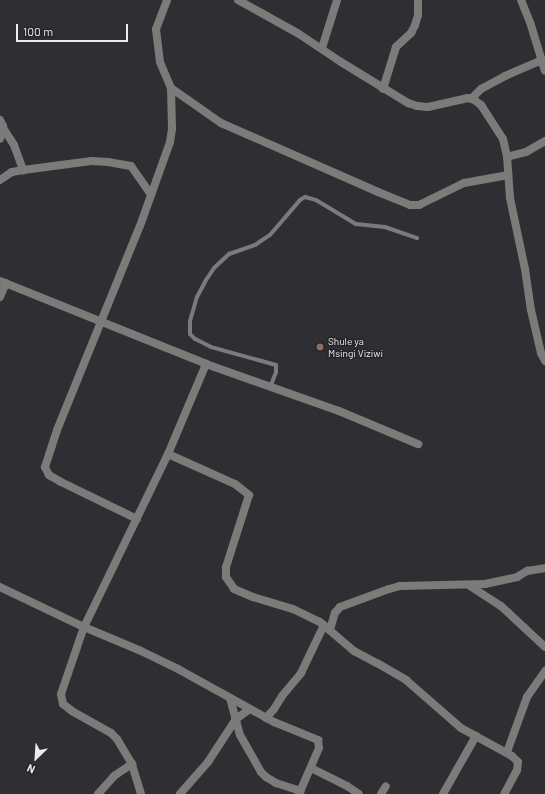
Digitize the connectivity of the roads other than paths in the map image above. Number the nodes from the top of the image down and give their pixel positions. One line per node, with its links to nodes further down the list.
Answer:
1 (167, 0): 9 (street)
2 (238, 0): 6 (street)
3 (337, 0): 6 (street)
4 (418, 0): 10 (street)
5 (521, 0): 7 (street)
6 (322, 48): 10 (street)
7 (542, 60): 8 (street); 11 (street)
8 (545, 71)
9 (170, 88): 17 (street); 19 (street)
10 (383, 88): 11 (street)
11 (471, 99): 15 (street)
12 (2, 124): 13 (street); 16 (street)
13 (0, 139)
14 (545, 141): 15 (street)
15 (508, 158): 17 (street)
16 (23, 170): 18 (street); 19 (street)
17 (508, 175): 24 (street)
18 (0, 180)
19 (151, 195): 23 (street)
20 (417, 238): 26 (lane)
21 (3, 282): 22 (street); 23 (street)
22 (0, 297)
23 (101, 322): 25 (street); 29 (street)
24 (545, 361)
25 (206, 364): 26 (street); 28 (street)
26 (271, 385): 27 (street)
27 (418, 444)
28 (168, 454): 29 (street); 34 (street)
29 (137, 520): 33 (street)
30 (545, 568): 31 (street)
31 (470, 586): 34 (street); 35 (street)
32 (0, 587): 33 (street)
33 (84, 627): 37 (street); 43 (street)
34 (327, 628): 39 (street); 41 (street)
35 (545, 647)
36 (545, 671): 42 (street)
37 (230, 698): 38 (street); 40 (street)
38 (250, 709): 39 (street); 40 (street)
39 (266, 718): 44 (street)
40 (236, 719): 46 (street); 49 (street)
41 (476, 736): 42 (street); 52 (street)
42 (508, 752): 53 (street)
43 (132, 764): 47 (street); 48 (street)
44 (311, 768): 46 (street); 50 (street)
45 (386, 786): 51 (street)
46 (300, 793)
47 (98, 794)
48 (141, 794)
49 (180, 794)
50 (359, 794)
51 (380, 794)
52 (443, 794)
53 (504, 794)

